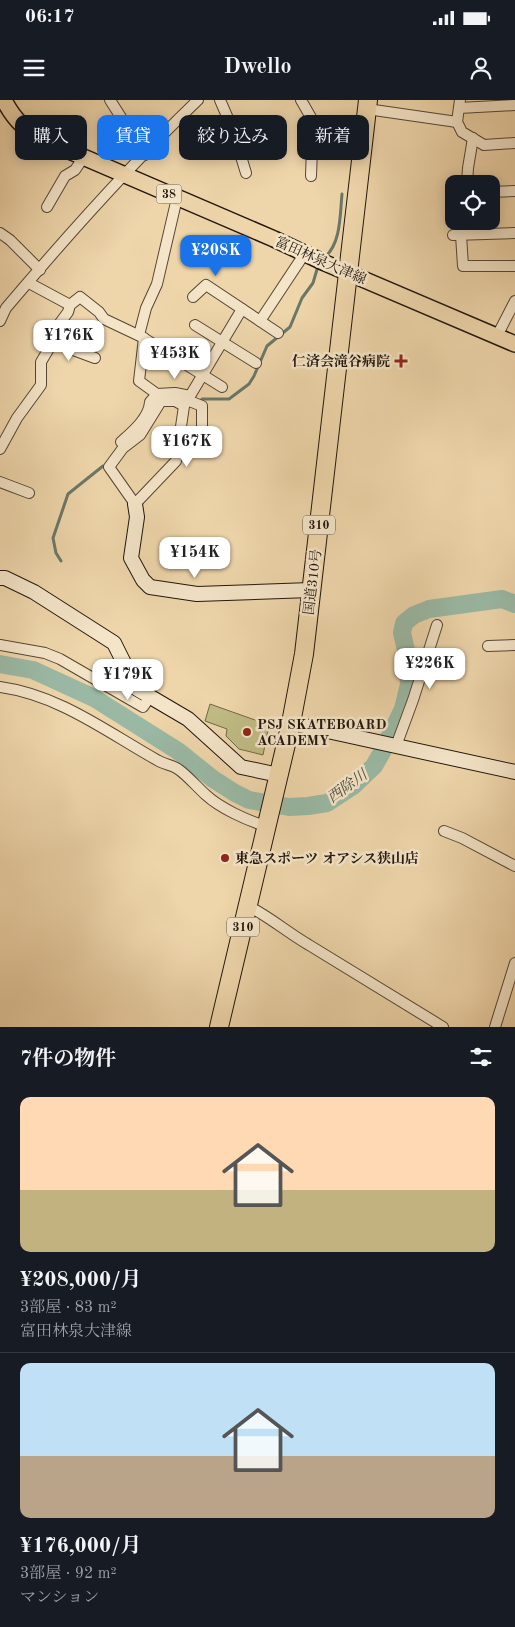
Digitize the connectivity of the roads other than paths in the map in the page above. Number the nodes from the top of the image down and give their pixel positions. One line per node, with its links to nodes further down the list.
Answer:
1 (4, 100): 10 (main road, 富田林泉大津線 / 38)
2 (110, 100): 9 (street)
3 (198, 100): 12 (street)
4 (220, 100): 18 (street)
5 (301, 100): 21 (street)
6 (367, 104): 11 (street); 31 (highway, 国道310号 / 310)
7 (459, 104): 8 (street); 11 (street)
8 (515, 105)
9 (120, 115)
10 (15, 119)
11 (457, 122): 13 (street)
12 (169, 128)
13 (473, 138): 14 (street); 20 (street)
14 (515, 143)
15 (82, 160): 25 (street)
16 (87, 160): 19 (main road, 富田林泉大津線 / 38)
17 (139, 160): 19 (street)
18 (246, 173)
19 (124, 174): 24 (main road, 富田林泉大津線 / 38); 30 (street)
20 (468, 175)
21 (312, 176)
22 (515, 191): 23 (street)
23 (500, 192)
24 (177, 198): 28 (main road, 富田林泉大津線 / 38); 42 (street)
25 (48, 207)
26 (0, 233): 30 (street)
27 (515, 234): 29 (street)
28 (304, 253): 31 (main road, 富田林泉大津線 / 38); 38 (street)
29 (515, 266)
30 (40, 270): 32 (street)
31 (348, 272): 41 (main road, 富田林泉大津線 / 38); 59 (highway, 国道310号 / 310)
32 (29, 283): 35 (street); 37 (street)
33 (193, 298): 36 (street)
34 (515, 301): 41 (street)
35 (70, 305): 42 (street); 43 (street)
36 (242, 309): 38 (street); 44 (street)
37 (0, 321)
38 (260, 321): 40 (street)
39 (195, 325): 44 (street)
40 (278, 333)
41 (497, 336): 45 (main road, 富田林泉大津線 / 38)
42 (141, 337): 48 (street); 50 (street)
43 (54, 340): 46 (street); 53 (street)
44 (222, 342): 47 (street); 48 (street)
45 (515, 344)
46 (94, 358)
47 (256, 364)
48 (203, 374): 49 (street); 51 (street)
49 (222, 387)
50 (157, 394): 51 (street); 54 (street)
51 (187, 401): 52 (street); 54 (street); 57 (street)
52 (202, 436)
53 (0, 448)
54 (109, 467): 57 (street)
55 (0, 482): 56 (street)
56 (29, 494)
57 (135, 504): 59 (street)
58 (0, 578): 65 (street)
59 (311, 590): 66 (highway, 国道310号 / 310)
60 (437, 625): 67 (street)
61 (0, 645): 65 (street)
62 (515, 645): 63 (street)
63 (488, 646)
64 (0, 687): 70 (street)
65 (150, 697): 69 (street)
66 (291, 723): 67 (street); 69 (highway, 国道310号 / 310)
67 (395, 746): 68 (street)
68 (515, 772)
69 (277, 781): 70 (highway, 国道310号 / 310)
70 (267, 824): 73 (highway, 国道310号 / 310)
71 (444, 831): 72 (street)
72 (515, 866)
73 (248, 906): 75 (highway, 国道310号 / 310); 76 (street)
74 (515, 963): 77 (street)
75 (219, 1027)
76 (443, 1027)
77 (495, 1027)

